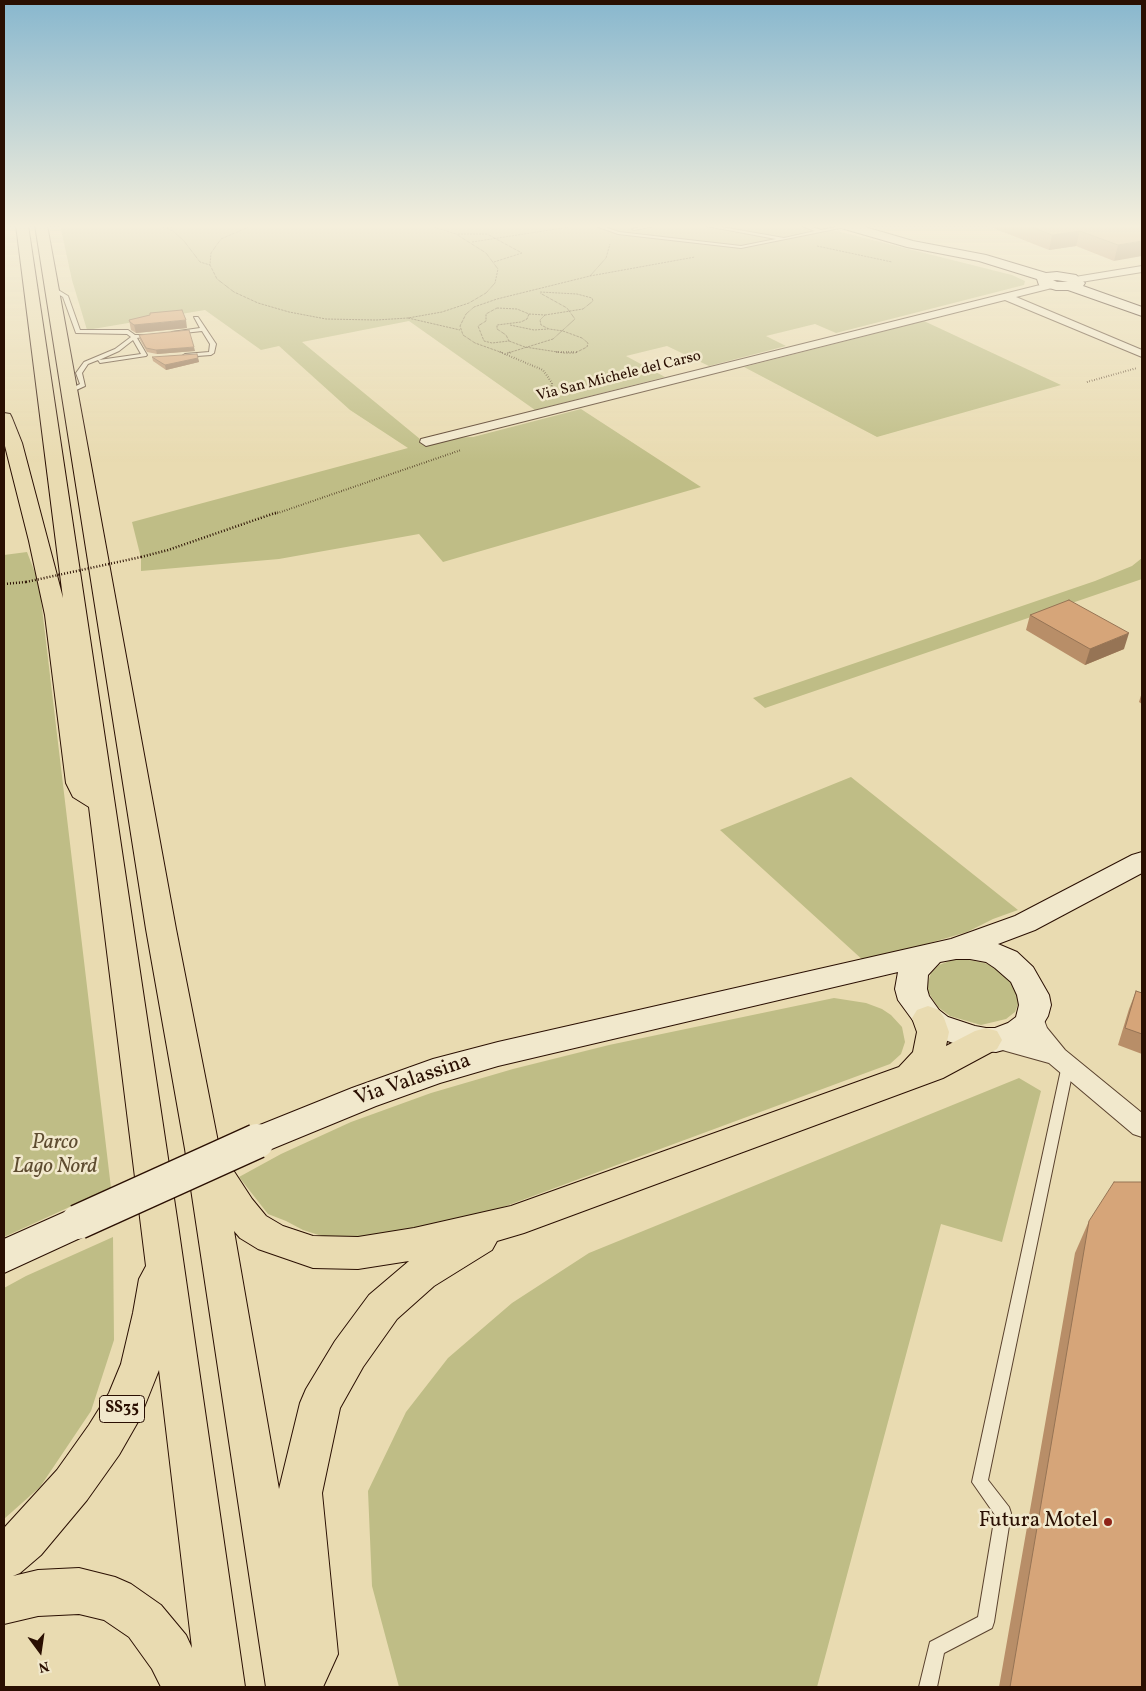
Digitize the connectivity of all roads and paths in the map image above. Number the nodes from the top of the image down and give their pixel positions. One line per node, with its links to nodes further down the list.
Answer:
1 (33, 304): 44 (highway)
2 (55, 304): 38 (highway)
3 (68, 304): 29 (lane)
4 (261, 304): 21 (path)
5 (466, 304): 21 (path)
6 (470, 304): 14 (path)
7 (484, 304): 14 (path)
8 (495, 304): 15 (path)
9 (560, 304): 16 (path)
10 (591, 304): 16 (path)
11 (979, 304): 39 (street, Via San Michele del Carso)
12 (1023, 304): 33 (street)
13 (1123, 304): 17 (street)
14 (474, 307): 25 (path)
15 (497, 308): 18 (path); 30 (path)
16 (570, 312): 19 (path); 26 (path)
17 (1142, 312)
18 (529, 314): 19 (path); 22 (path)
19 (545, 315): 24 (path)
20 (196, 318): 23 (lane)
21 (408, 318): 25 (path)
22 (508, 324): 24 (path); 30 (path)
23 (203, 329): 27 (lane); 34 (lane)
24 (549, 329): 26 (path)
25 (460, 330): 32 (path)
26 (563, 331): 31 (path); 31 (path)
27 (166, 333)
28 (149, 335): 29 (lane)
29 (134, 337): 35 (lane); 35 (lane)
30 (509, 340): 31 (path)
31 (524, 347): 32 (path)
32 (505, 354): 39 (path)
33 (1142, 354)
34 (175, 357)
35 (86, 363): 38 (lane)
36 (1142, 366): 37 (path)
37 (1087, 382)
38 (70, 391): 56 (highway)
39 (538, 414): 41 (street, Via San Michele del Carso)
40 (4, 418): 44 (highway)
41 (426, 442)
42 (463, 449): 43 (path, bridge)
43 (4, 584)
44 (102, 803): 58 (highway)
45 (1142, 861): 46 (street, Via Valassina)
46 (1025, 923): 47 (street, Via Valassina); 48 (street, Via Valassina)
47 (943, 951): 48 (street, Via Valassina); 49 (street, Via Valassina); 50 (street, Via Valassina)
48 (1016, 968): 51 (street, Via Valassina)
49 (846, 974): 50 (street, Via Valassina); 59 (street, Via Valassina, bridge)
50 (921, 1009): 52 (street, Via Valassina); 54 (highway)
51 (1032, 1016): 52 (street); 53 (street, Via Valassina)
52 (991, 1040): 53 (street, Via Valassina); 54 (highway)
53 (1063, 1060): 55 (street, Via Valassina); 66 (lane)
54 (910, 1076): 57 (highway)
55 (1142, 1127)
56 (202, 1149): 57 (highway); 64 (highway)
57 (511, 1222): 65 (highway)
58 (160, 1225): 60 (highway, SS35); 63 (highway)
59 (4, 1257)
60 (4, 1557)
61 (4, 1601): 62 (highway)
62 (186, 1687)
63 (221, 1687)
64 (290, 1687)
65 (299, 1687)
66 (928, 1687)

